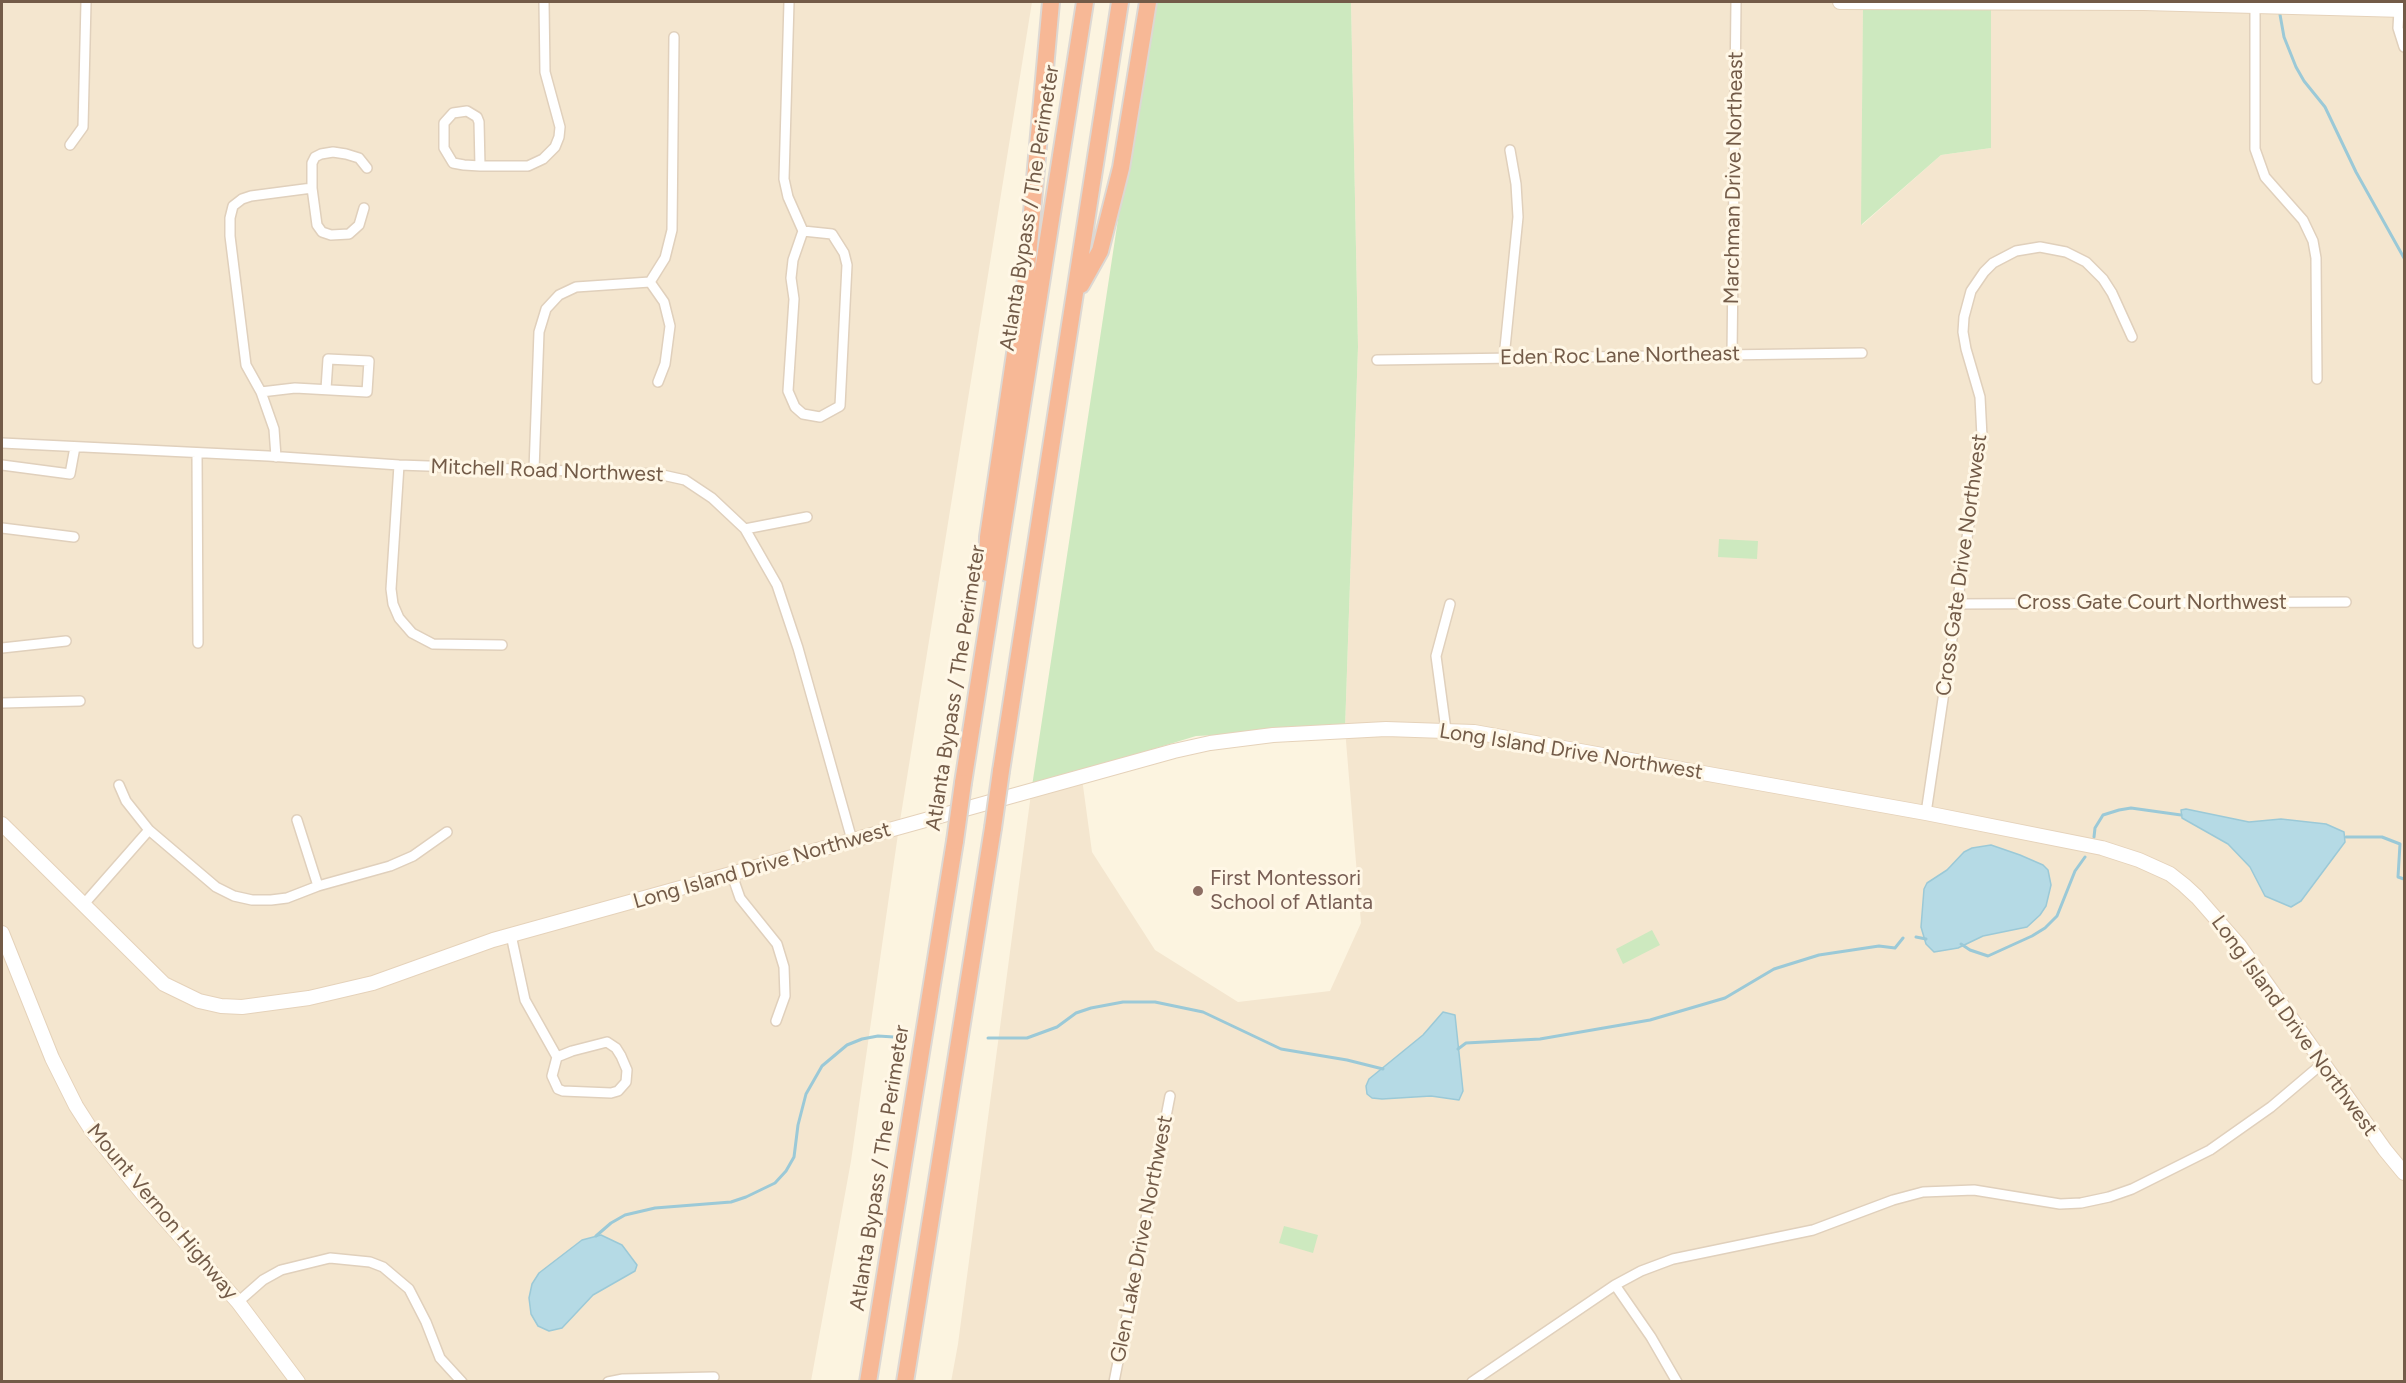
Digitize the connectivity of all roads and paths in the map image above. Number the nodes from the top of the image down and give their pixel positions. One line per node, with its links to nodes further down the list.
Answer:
1 (86, 2): 15 (street)
2 (544, 2): 17 (street)
3 (789, 2): 21 (street)
4 (1051, 2): 50 (highway)
5 (1085, 2): 50 (highway, Atlanta Bypass / The Perimeter)
6 (1120, 2): 23 (highway)
7 (1148, 2): 23 (highway)
8 (1736, 2): 26 (street, Marchman Drive Northeast)
9 (1839, 2): 10 (street)
10 (2255, 4): 11 (street); 29 (street)
11 (2301, 4): 12 (street)
12 (2402, 10): 14 (street)
13 (674, 37): 22 (street)
14 (2404, 47)
15 (70, 145)
16 (1510, 150): 27 (street)
17 (480, 166): 17 (street)
18 (367, 168): 19 (street)
19 (312, 188): 20 (street); 32 (street)
20 (364, 208)
21 (801, 226): 21 (street)
22 (650, 282): 30 (street); 39 (street)
23 (1076, 293): 79 (highway, bridge)
24 (2132, 337): 46 (street, Cross Gate Drive Northwest)
25 (1862, 353): 26 (street, Eden Roc Lane Northeast)
26 (1732, 354): 27 (street, Eden Roc Lane Northeast)
27 (1504, 358): 28 (street, Eden Roc Lane Northeast)
28 (1377, 360)
29 (2317, 379)
30 (658, 382)
31 (326, 389): 31 (street); 32 (street)
32 (261, 392): 36 (street)
33 (2, 443): 34 (street, Mitchell Road Northwest)
34 (75, 447): 35 (street, Mitchell Road Northwest); 37 (street)
35 (197, 453): 36 (street, Mitchell Road Northwest); 48 (street)
36 (276, 457): 38 (street, Mitchell Road Northwest)
37 (2, 465)
38 (399, 465): 39 (street, Mitchell Road Northwest); 49 (street)
39 (534, 470): 42 (street, Mitchell Road Northwest)
40 (807, 517): 42 (street)
41 (2, 528): 43 (street)
42 (745, 528): 61 (street, Mitchell Road Northwest)
43 (74, 537)
44 (2346, 602): 46 (street, Cross Gate Court Northwest)
45 (1450, 604): 54 (street)
46 (1958, 604): 56 (street, Cross Gate Drive Northwest)
47 (66, 641): 51 (street)
48 (198, 643)
49 (502, 645)
50 (985, 646): 78 (highway, Atlanta Bypass / The Perimeter, bridge)
51 (2, 648)
52 (80, 701): 53 (street)
53 (2, 703)
54 (1446, 730): 56 (street, Long Island Drive Northwest); 61 (street, Long Island Drive Northwest)
55 (119, 785): 59 (street)
56 (1926, 813): 69 (street, Long Island Drive Northwest)
57 (297, 820): 63 (street)
58 (4, 828): 64 (street, Long Island Drive Northwest)
59 (149, 830): 63 (street); 64 (street)
60 (447, 832): 63 (street)
61 (852, 840): 62 (street, Long Island Drive Northwest)
62 (732, 875): 66 (street, Long Island Drive Northwest); 67 (street)
63 (318, 886)
64 (84, 904): 66 (street, Long Island Drive Northwest)
65 (2, 933): 73 (street, Mount Vernon Highway)
66 (510, 935): 68 (street)
67 (776, 1021)
68 (557, 1058): 68 (street)
69 (2323, 1063): 71 (street, Long Island Drive Northwest); 72 (street)
70 (1170, 1096): 80 (street, Glen Lake Drive Northwest)
71 (2404, 1173)
72 (1615, 1285): 81 (street); 82 (street)
73 (238, 1302): 75 (street, Mount Vernon Highway); 76 (street)
74 (714, 1377): 77 (street)
75 (298, 1382)
76 (462, 1382)
77 (608, 1382)
78 (868, 1382)
79 (905, 1382)
80 (1114, 1382)
81 (1472, 1382)
82 (1677, 1382)

